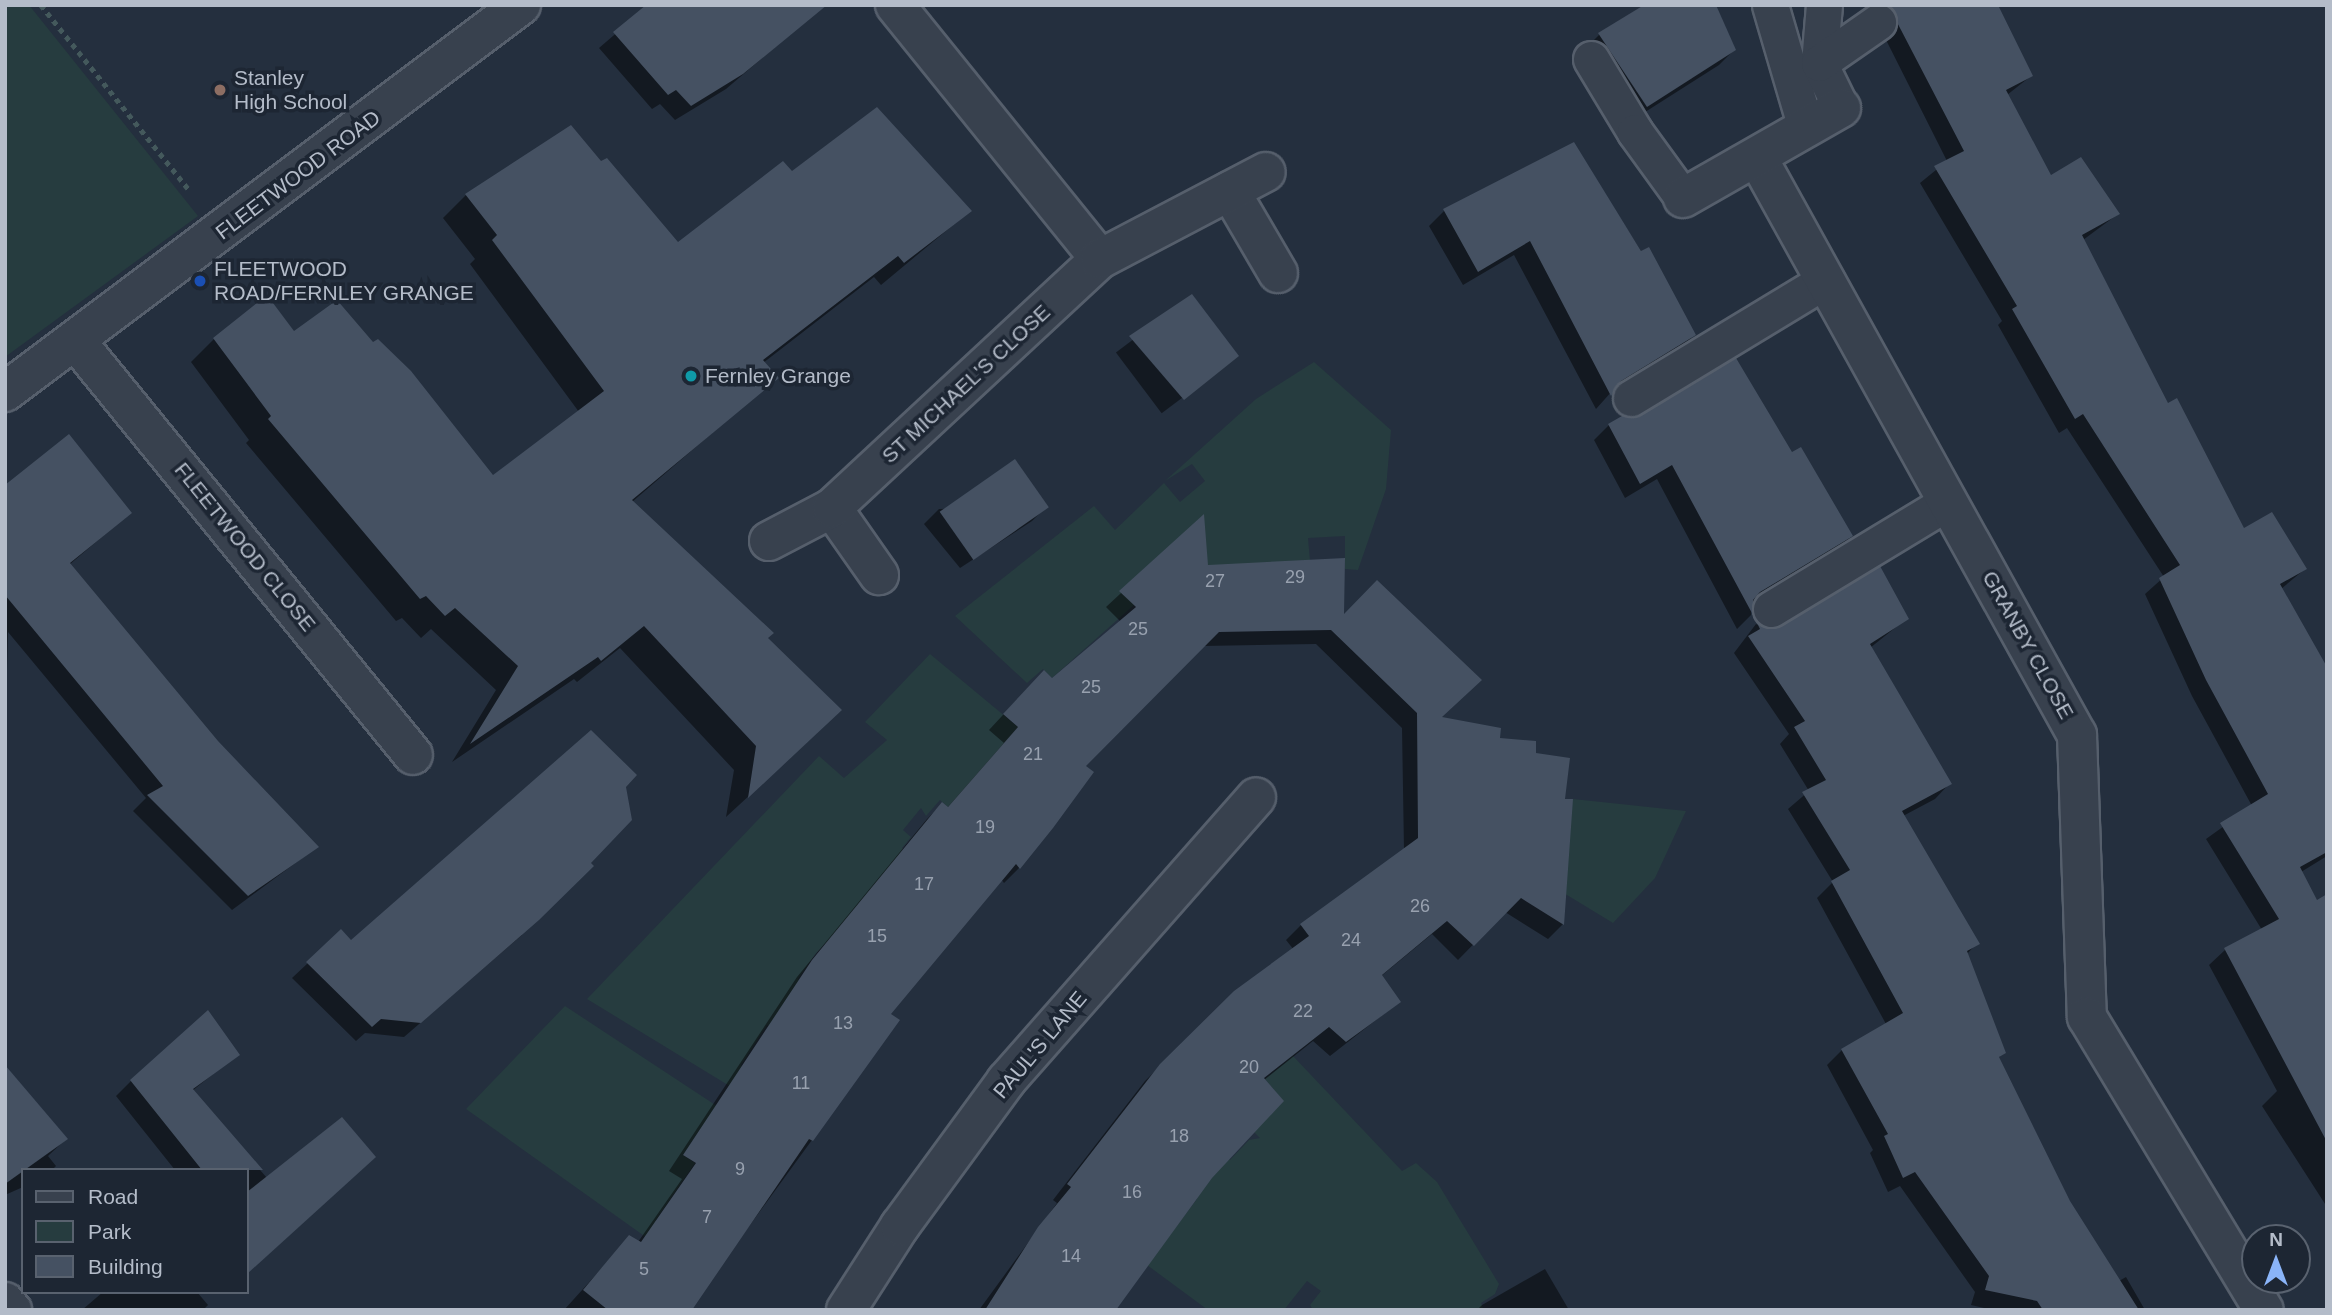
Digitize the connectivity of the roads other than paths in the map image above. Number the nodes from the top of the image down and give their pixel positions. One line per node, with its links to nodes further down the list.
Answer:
1 (521, 5): 17 (street, FLEETWOOD ROAD)
2 (895, 5): 14 (street)
3 (1770, 5): 9 (lane)
4 (1824, 5): 7 (lane)
5 (1878, 22): 7 (lane)
6 (1591, 59): 13 (lane)
7 (1819, 63): 8 (lane)
8 (1842, 108): 9 (street)
9 (1806, 128): 10 (street)
10 (1757, 157): 13 (street); 16 (street, GRANBY CLOSE)
11 (1266, 172): 12 (street, ST MICHAEL'S CLOSE)
12 (1230, 191): 14 (street, ST MICHAEL'S CLOSE); 15 (street)
13 (1683, 198)
14 (1100, 259): 21 (street, ST MICHAEL'S CLOSE)
15 (1278, 272)
16 (1826, 280): 19 (lane); 20 (street, GRANBY CLOSE)
17 (75, 341): 18 (street, FLEETWOOD ROAD); 25 (street, FLEETWOOD CLOSE)
18 (5, 392)
19 (1631, 398)
20 (1948, 502): 24 (lane); 30 (street, GRANBY CLOSE)
21 (832, 508): 22 (street, ST MICHAEL'S CLOSE); 23 (street)
22 (769, 541)
23 (879, 575)
24 (1771, 608)
25 (413, 755)
26 (1256, 797): 29 (street, PAUL'S LANE)
27 (5, 1302): 28 (street)
28 (12, 1310)
29 (846, 1310)
30 (2264, 1310)

